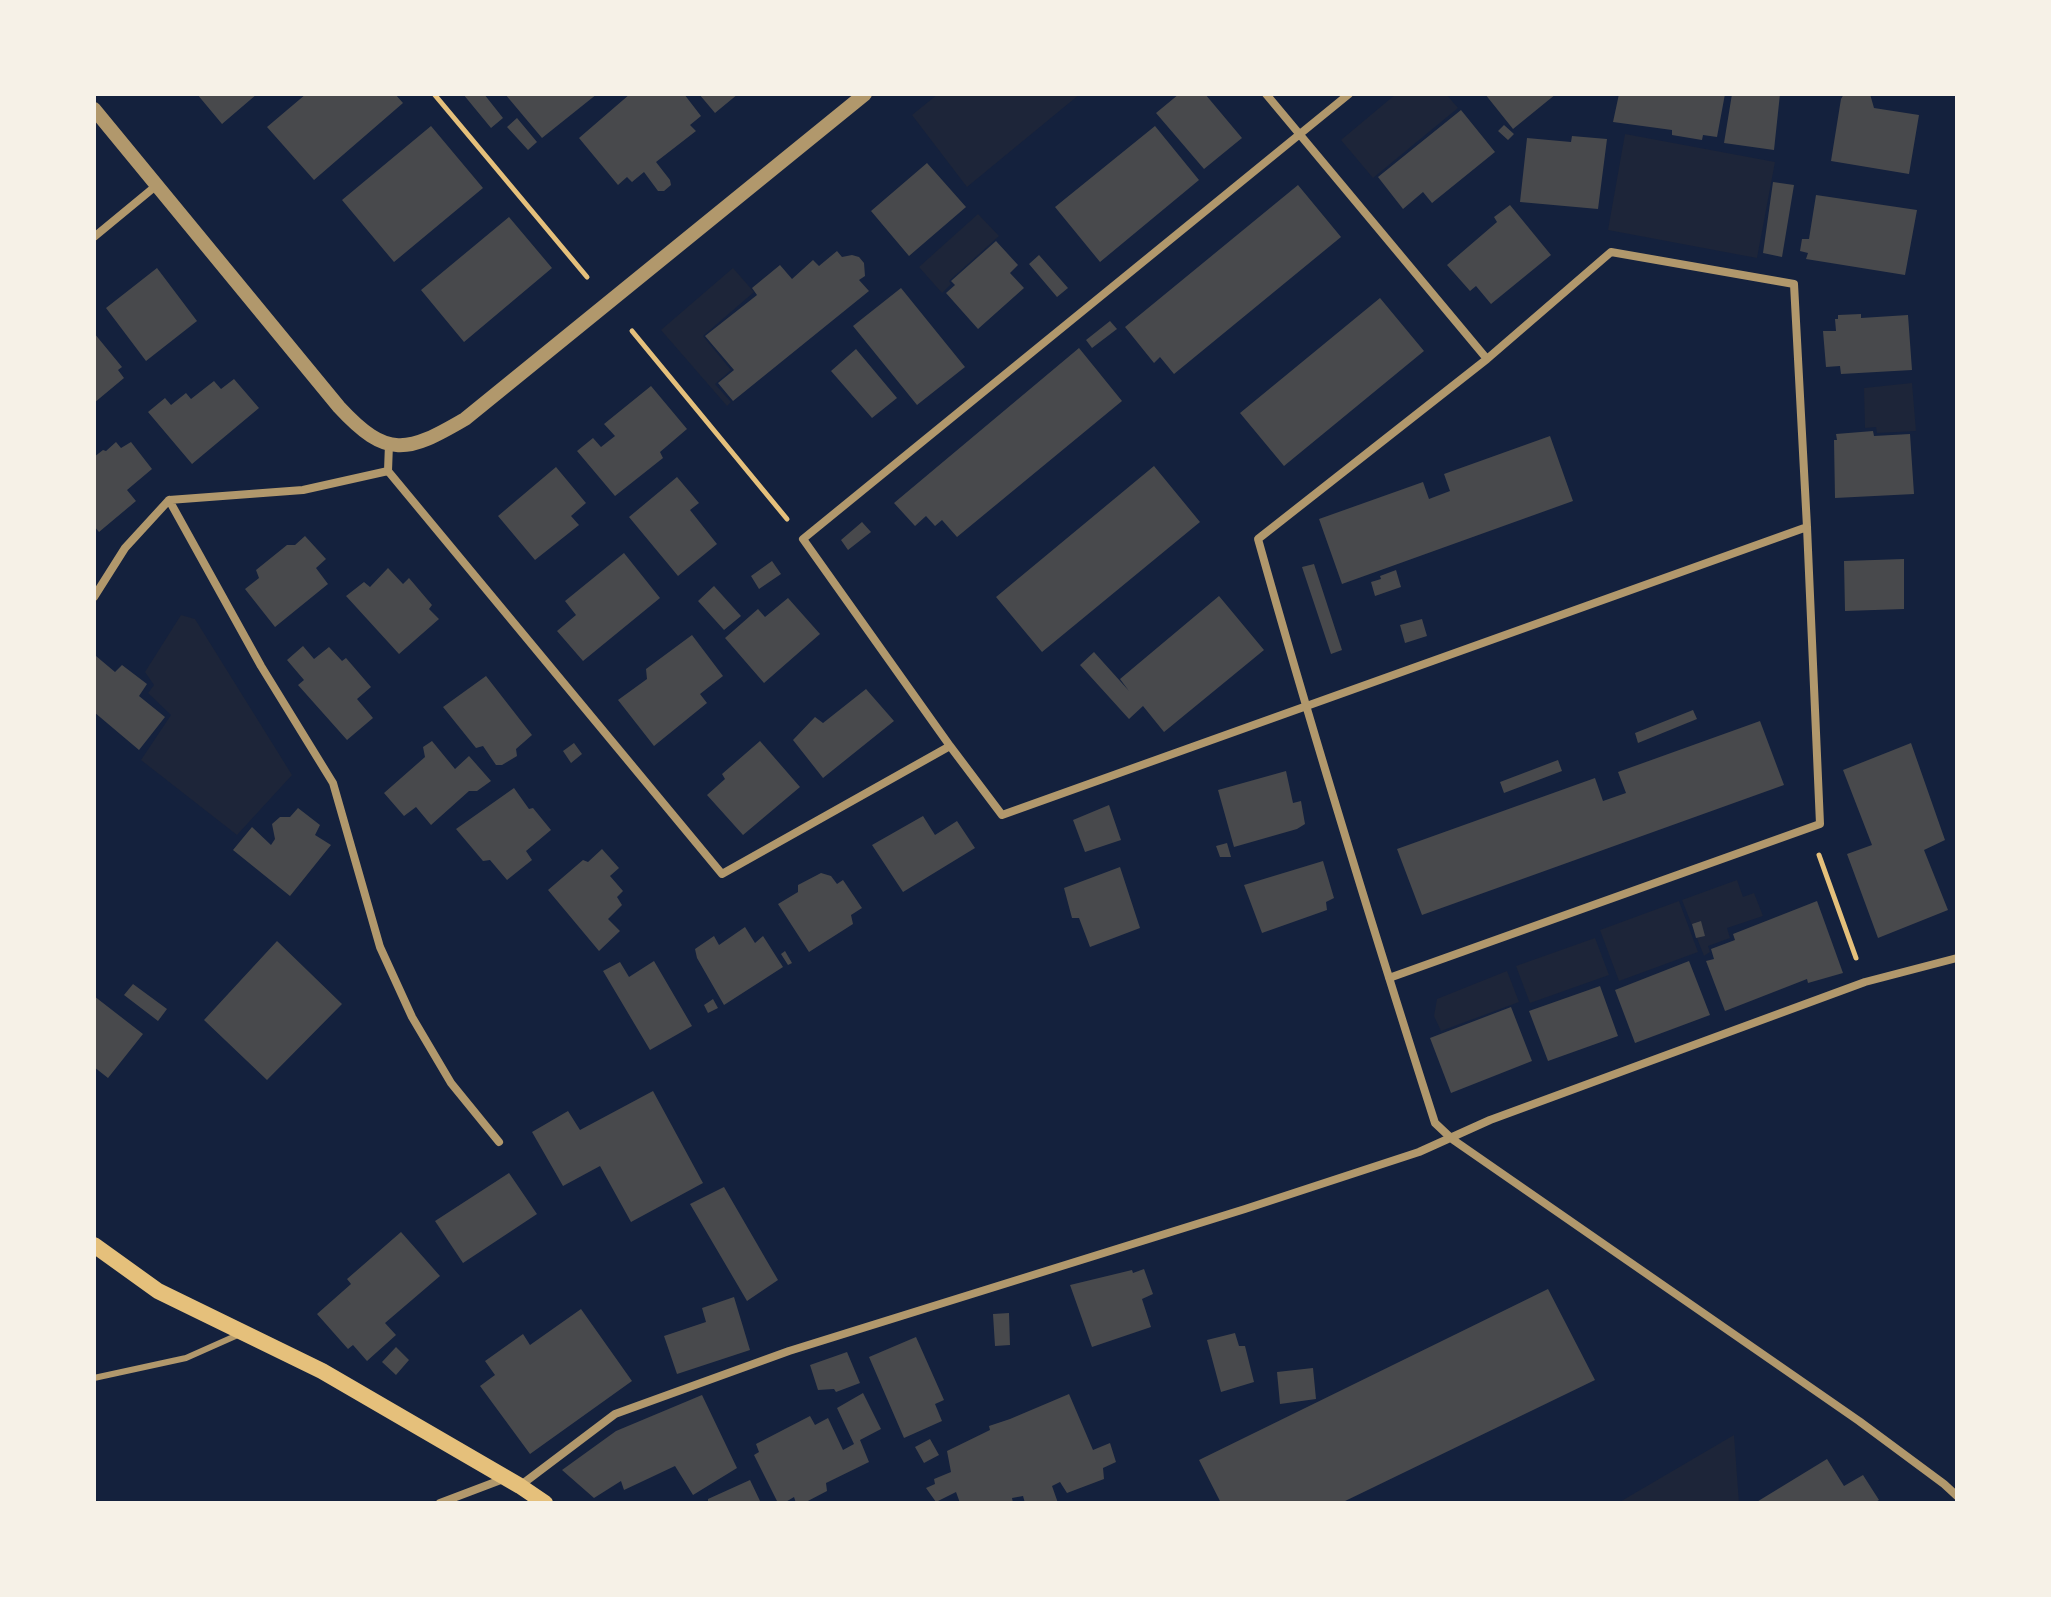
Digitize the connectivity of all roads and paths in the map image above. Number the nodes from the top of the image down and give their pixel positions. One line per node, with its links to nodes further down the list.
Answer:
1 (434, 94): 9 (path)
2 (865, 94): 12 (street)
3 (1266, 94): 6 (street)
4 (1349, 94): 6 (street)
5 (94, 109): 7 (street)
6 (1299, 135): 11 (street); 16 (street)
7 (157, 185): 8 (street); 12 (street)
8 (94, 237)
9 (587, 277)
10 (632, 331): 16 (path)
11 (1487, 359): 15 (street); 18 (street)
12 (389, 444): 13 (street)
13 (388, 471): 14 (street); 19 (street)
14 (169, 500): 17 (street); 25 (street)
15 (1807, 527): 18 (street); 20 (street)
16 (803, 539): 19 (street)
17 (94, 597)
18 (1305, 707): 19 (street); 22 (street)
19 (950, 746)
20 (1810, 828): 22 (street); 23 (path)
21 (1957, 958): 23 (street)
22 (1389, 978): 24 (street)
23 (1865, 982): 24 (street)
24 (1452, 1139): 29 (street); 30 (street)
25 (499, 1142)
26 (94, 1245): 27 (main road)
27 (243, 1333): 28 (lane); 29 (main road)
28 (94, 1378)
29 (513, 1482): 31 (street); 32 (main road)
30 (1957, 1496)
31 (440, 1503)
32 (545, 1503)

